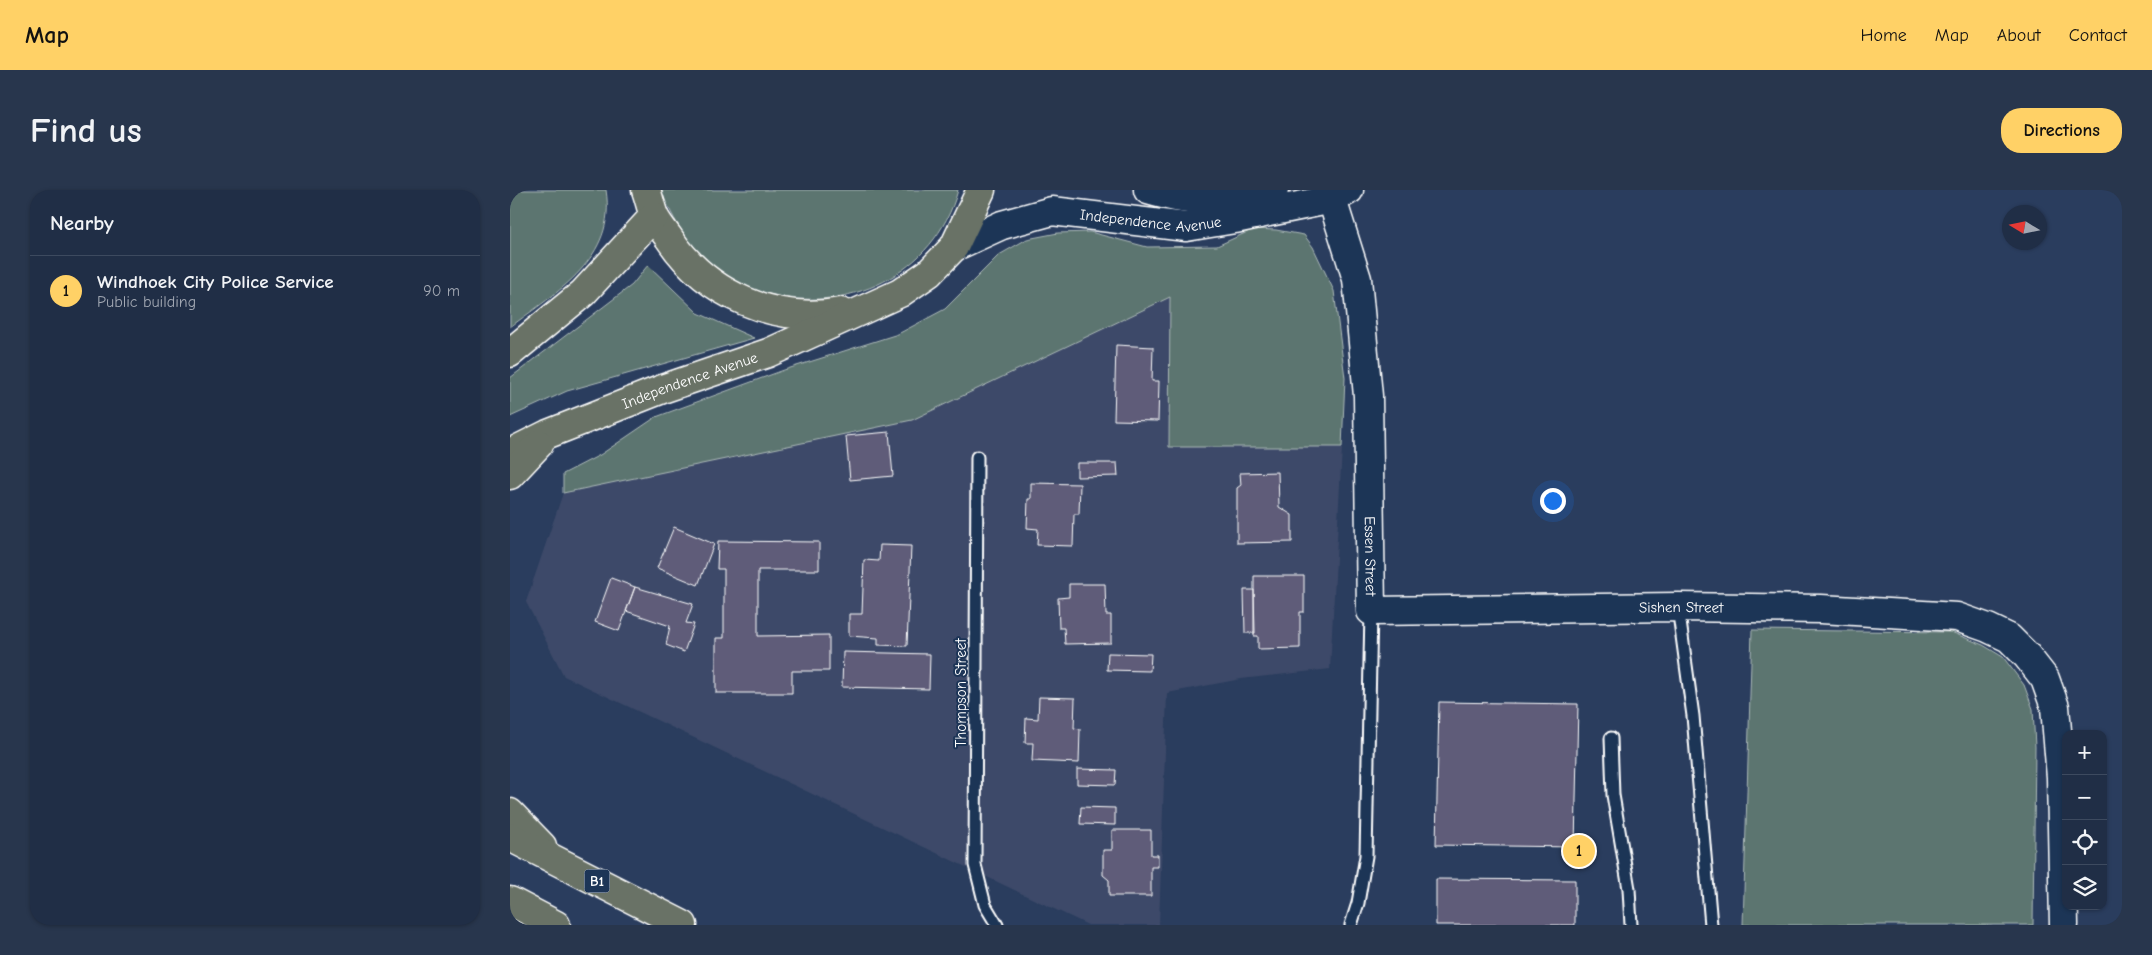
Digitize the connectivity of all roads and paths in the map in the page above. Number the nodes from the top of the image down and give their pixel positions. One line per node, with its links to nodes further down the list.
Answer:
1 (646, 190): 7 (main road, Independence Avenue)
2 (982, 190): 8 (main road, Independence Avenue)
3 (1148, 190): 6 (street, Independence Avenue)
4 (1274, 190): 6 (street, Independence Avenue)
5 (1337, 193): 8 (street, Independence Avenue); 16 (street, Essen Street)
6 (1213, 195)
7 (654, 216): 9 (main road, Independence Avenue); 10 (main road)
8 (954, 247): 9 (main road, Independence Avenue)
9 (868, 308): 11 (main road, Independence Avenue)
10 (510, 353)
11 (548, 434): 12 (main road, Independence Avenue); 14 (main road)
12 (510, 453)
13 (977, 457): 24 (lane, Thompson Street)
14 (510, 475)
15 (1678, 607): 16 (street, Sishen Street); 27 (lane); 28 (street, Sishen Street)
16 (1371, 611): 25 (lane, Essen Street)
17 (1611, 738): 26 (lane)
18 (510, 813): 20 (main road)
19 (510, 837): 20 (main road, B1)
20 (559, 862): 23 (main road, B1)
21 (510, 901): 22 (main road)
22 (556, 925)
23 (683, 925)
24 (997, 925)
25 (1351, 925)
26 (1631, 925)
27 (1711, 925)
28 (2064, 925)

